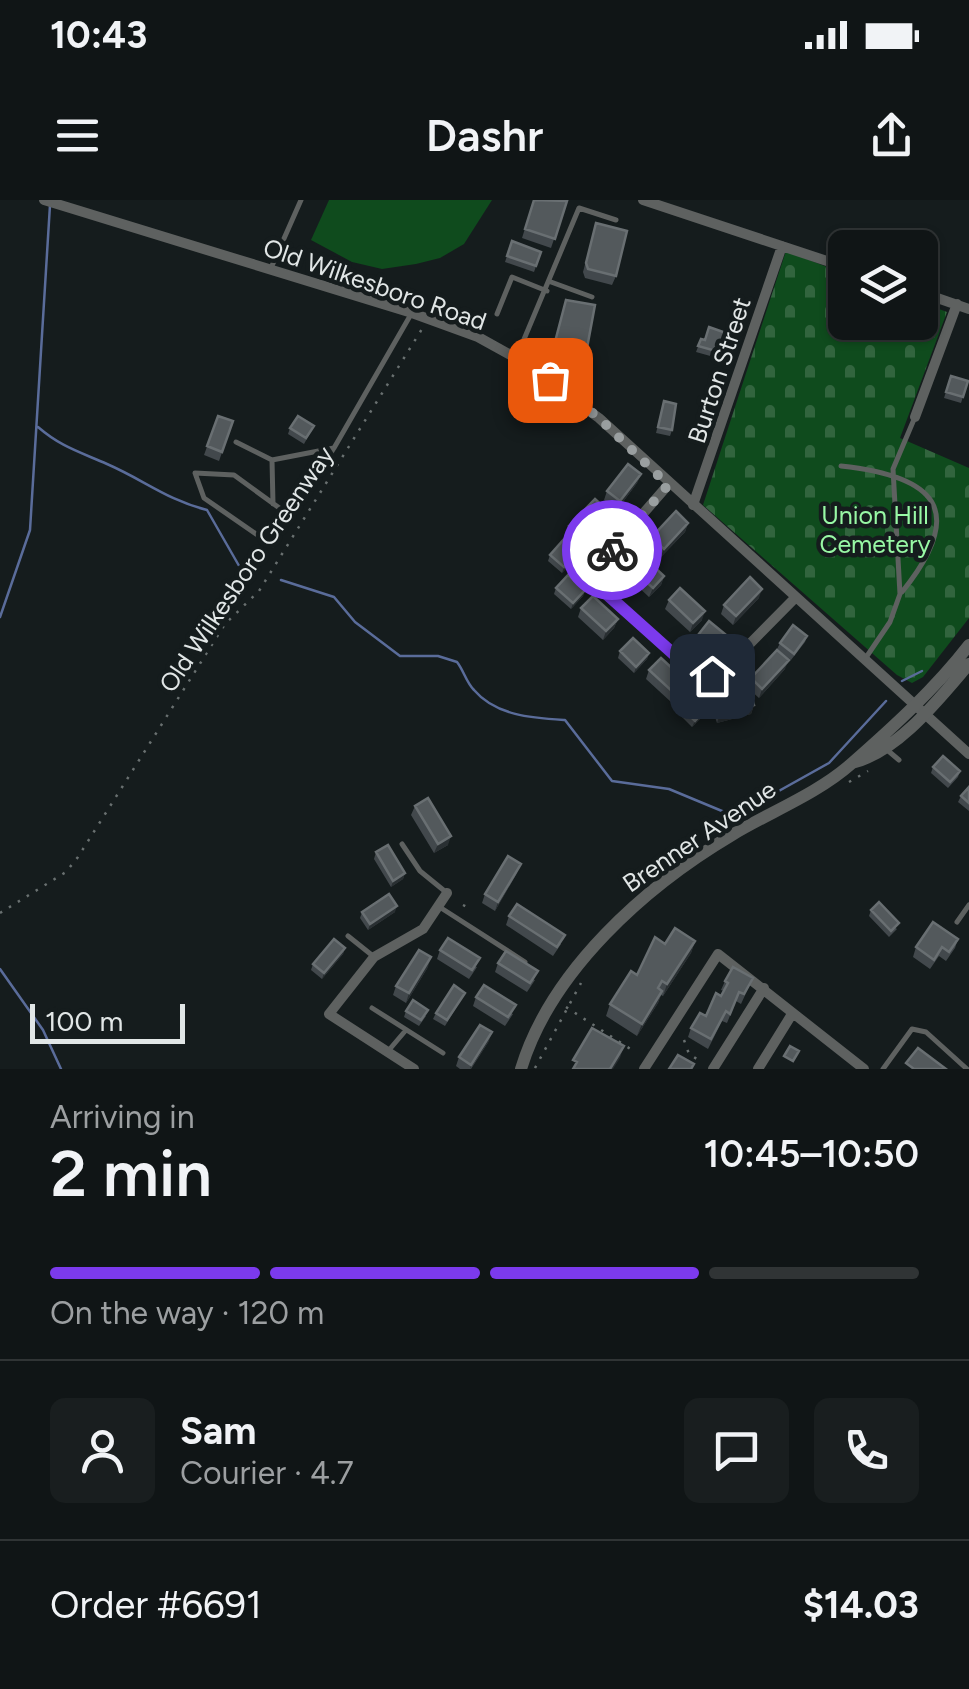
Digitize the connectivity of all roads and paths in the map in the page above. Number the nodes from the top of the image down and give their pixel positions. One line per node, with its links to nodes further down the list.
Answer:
1 (44, 200): 7 (street, Old Wilkesboro Road)
2 (302, 200): 7 (lane)
3 (643, 200): 5 (street)
4 (616, 220): 8 (lane)
5 (782, 246): 6 (street); 26 (street, Burton Street)
6 (828, 261)
7 (271, 268): 14 (street, Old Wilkesboro Road)
8 (550, 282): 9 (lane); 10 (lane)
9 (547, 291): 15 (lane); 17 (lane)
10 (592, 297)
11 (938, 298): 12 (street)
12 (957, 304): 13 (street); 18 (street)
13 (969, 309)
14 (412, 313): 16 (street, Old Wilkesboro Road); 20 (lane)
15 (497, 314)
16 (428, 319): 17 (street, Old Wilkesboro Road); 46 (path, Old Wilkesboro Greenway)
17 (516, 358): 24 (street, Old Wilkesboro Road)
18 (915, 417): 23 (lane)
19 (236, 442): 21 (lane)
20 (334, 448): 21 (lane); 27 (lane)
21 (272, 460): 25 (lane)
22 (840, 466): 23 (lane)
23 (892, 478): 28 (lane); 28 (lane)
24 (668, 485): 26 (street, Old Wilkesboro Road); 29 (street)
25 (274, 506): 27 (lane); 27 (lane)
26 (693, 506): 29 (street, Old Wilkesboro Road)
27 (289, 515)
28 (900, 594): 31 (lane)
29 (794, 598): 31 (street, Old Wilkesboro Road)
30 (969, 645): 33 (street, Brenner Avenue)
31 (863, 662): 33 (street, Old Wilkesboro Road)
32 (969, 664): 33 (street, Brenner Avenue)
33 (919, 710): 34 (street, Brenner Avenue); 35 (street, Old Wilkesboro Road); 37 (street, Brenner Avenue)
34 (884, 747): 36 (lane); 37 (street, Brenner Avenue)
35 (969, 754)
36 (899, 760)
37 (852, 764): 62 (street, Brenner Avenue)
38 (870, 769): 39 (path)
39 (837, 789)
40 (402, 844): 41 (lane)
41 (447, 893): 44 (street)
42 (464, 904): 45 (path)
43 (969, 905): 47 (lane)
44 (438, 906): 49 (street); 50 (lane)
45 (469, 908)
46 (0, 914)
47 (956, 922)
48 (348, 936): 49 (lane)
49 (374, 957): 58 (street)
50 (526, 962)
51 (586, 975): 53 (path)
52 (764, 988): 55 (street); 61 (street); 64 (street)
53 (565, 1006): 59 (path); 62 (path)
54 (372, 1008): 56 (lane)
55 (792, 1014): 65 (street); 66 (street)
56 (406, 1030): 58 (lane); 60 (lane)
57 (684, 1040): 61 (path)
58 (387, 1052): 63 (street)
59 (635, 1052)
60 (443, 1054)
61 (708, 1066)
62 (523, 1068)
63 (414, 1069)
64 (644, 1069)
65 (758, 1069)
66 (864, 1069)
67 (883, 1069): 68 (lane)
68 (968, 1069)

